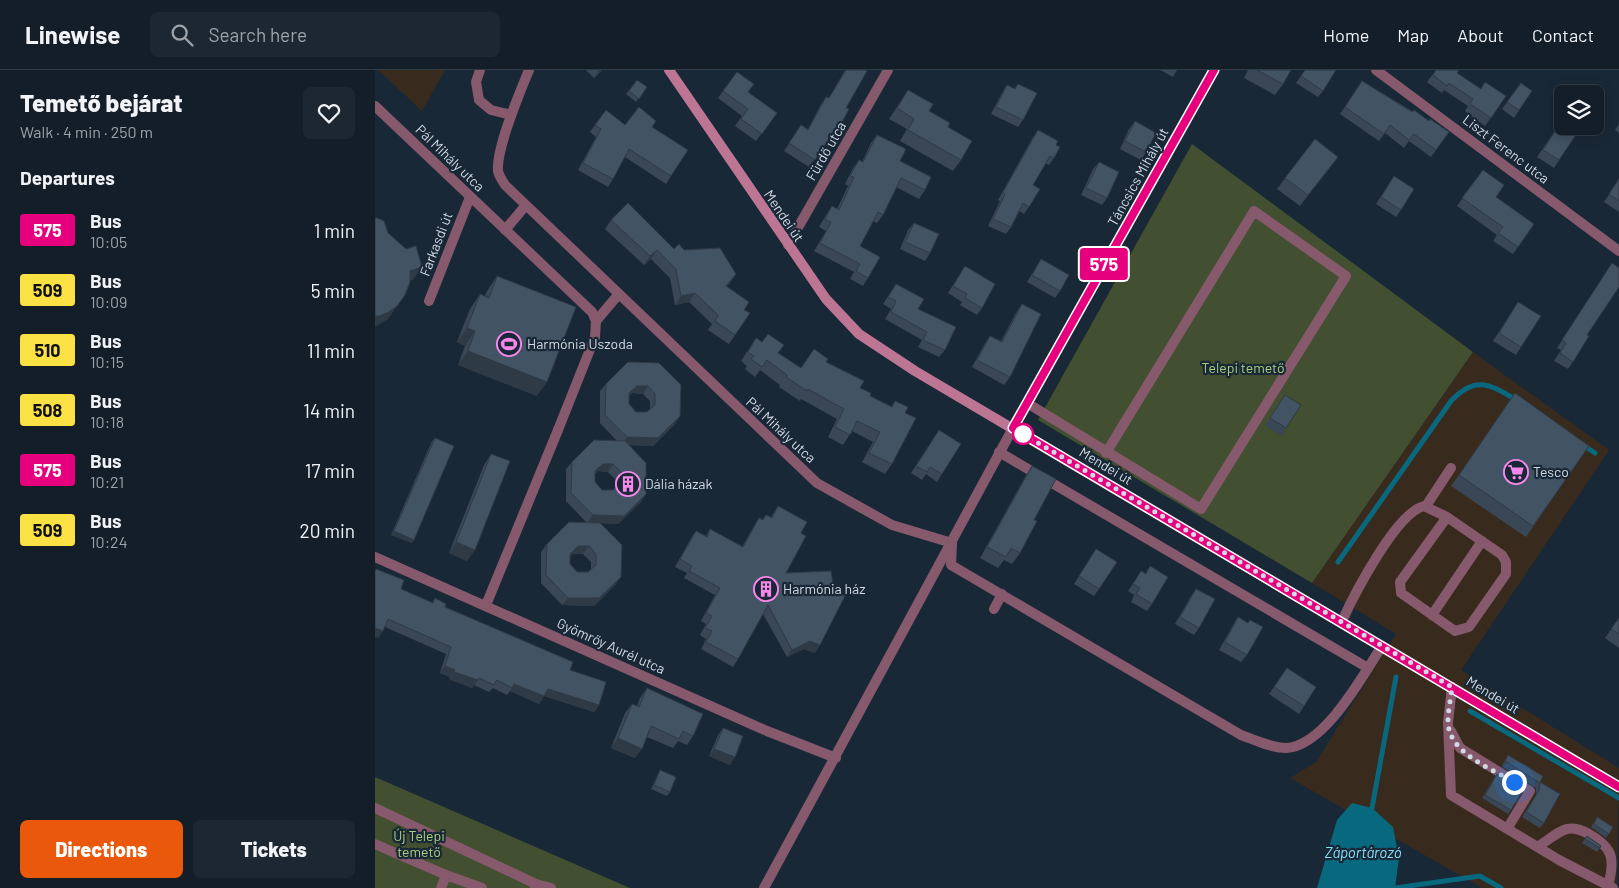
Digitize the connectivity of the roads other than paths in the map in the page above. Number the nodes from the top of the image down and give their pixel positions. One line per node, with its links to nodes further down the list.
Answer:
1 (480, 70): 8 (street)
2 (529, 70): 8 (street)
3 (669, 70): 12 (main road, Mendei út)
4 (888, 70): 12 (street, Fürdő utca)
5 (1213, 70): 17 (main road, Táncsics Mihály út)
6 (1376, 70): 13 (street, Liszt Ferenc utca)
7 (375, 106): 9 (street, Pál Mihály utca)
8 (511, 115): 10 (street, Pál Mihály utca)
9 (470, 197): 11 (street, Pál Mihály utca); 15 (street, Farkasdi út)
10 (526, 205): 11 (street); 14 (street, Pál Mihály utca)
11 (505, 230): 16 (street, Pál Mihály utca)
12 (788, 245): 18 (main road, Mendei út)
13 (1619, 250)
14 (618, 295): 16 (street); 25 (street, Pál Mihály utca)
15 (429, 301)
16 (596, 321): 28 (street)
17 (1027, 403): 18 (main road, Táncsics Mihály út); 20 (street)
18 (1013, 428): 19 (street); 31 (main road, Mendei út)
19 (999, 452): 25 (street); 33 (street)
20 (1106, 453): 20 (street)
21 (1451, 468): 22 (street)
22 (1426, 506): 23 (street); 31 (street)
23 (1447, 517): 24 (street); 30 (street)
24 (1482, 541): 30 (street); 30 (street)
25 (952, 543): 27 (street); 36 (street)
26 (375, 557): 28 (street, Gyömrőy Aurél utca)
27 (1002, 594): 29 (street); 33 (street)
28 (486, 605): 36 (street, Gyömrőy Aurél utca)
29 (994, 609)
30 (1432, 615)
31 (1341, 622): 32 (main road, Mendei út)
32 (1382, 646): 33 (street); 34 (main road, Mendei út)
33 (1368, 668)
34 (1452, 687): 35 (street); 37 (main road, Mendei út)
35 (1448, 723): 39 (street); 39 (street)
36 (836, 758): 48 (street)
37 (1619, 787)
38 (375, 808): 43 (street)
39 (1507, 829): 41 (street)
40 (375, 844): 42 (street)
41 (1537, 847): 44 (street); 44 (street)
42 (446, 875): 45 (street); 46 (street)
43 (535, 886): 47 (street)
44 (1610, 887)
45 (441, 888)
46 (482, 888)
47 (551, 888)
48 (764, 888)

